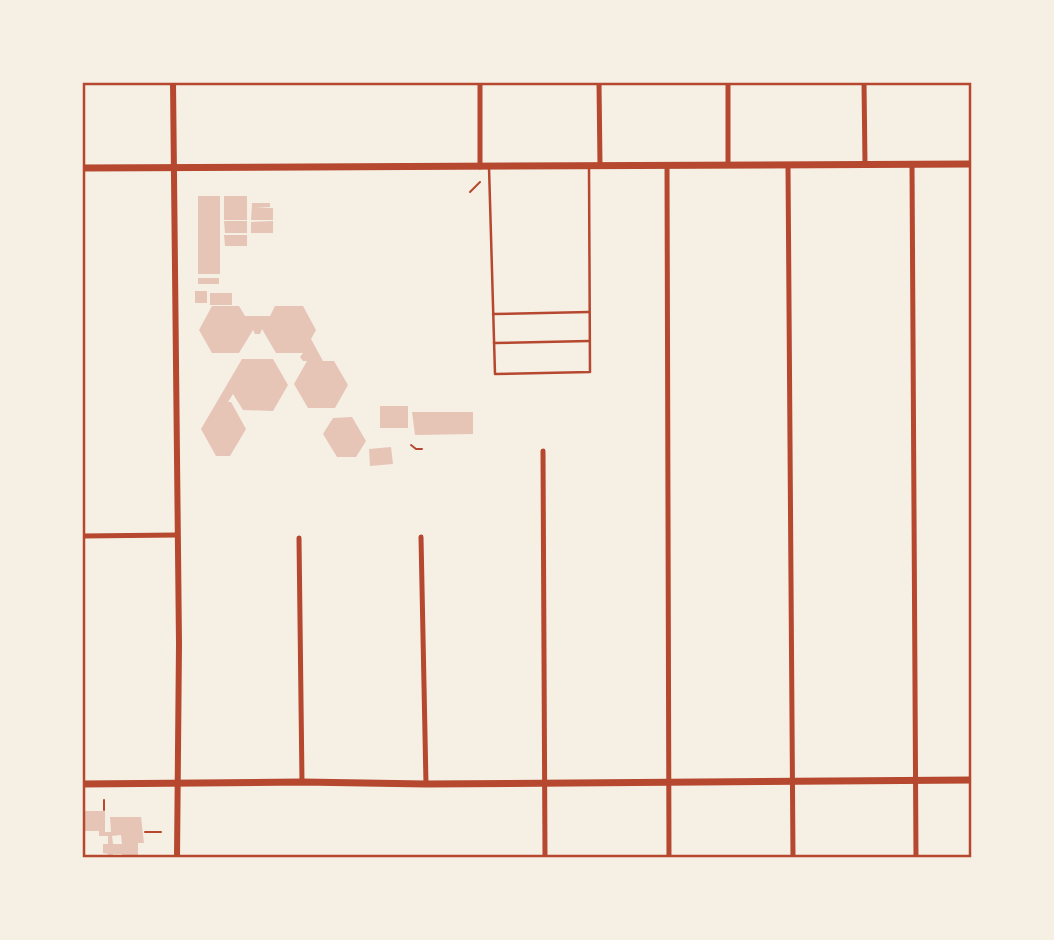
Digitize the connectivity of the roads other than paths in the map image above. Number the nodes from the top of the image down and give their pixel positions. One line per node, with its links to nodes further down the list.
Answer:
1 (173, 82): 14 (street)
2 (480, 82): 15 (street)
3 (599, 82): 13 (street)
4 (727, 82): 10 (street)
5 (864, 82): 7 (street)
6 (972, 163): 8 (main road)
7 (864, 164): 8 (main road); 11 (main road)
8 (912, 164): 26 (street)
9 (667, 165): 10 (main road); 13 (main road); 31 (street)
10 (728, 165): 11 (main road)
11 (788, 165): 28 (street)
12 (589, 166): 13 (main road); 15 (main road); 17 (lane)
13 (600, 166)
14 (175, 167): 15 (main road); 16 (main road); 23 (street)
15 (484, 167): 18 (lane)
16 (82, 168)
17 (589, 312): 18 (lane); 19 (lane)
18 (493, 314): 20 (lane)
19 (589, 341): 20 (lane); 20 (lane)
20 (494, 343)
21 (543, 451): 30 (street)
22 (82, 536): 23 (street)
23 (177, 536): 32 (street)
24 (421, 537): 34 (street)
25 (299, 538): 29 (street)
26 (915, 779): 27 (main road); 28 (main road); 39 (street)
27 (972, 780)
28 (792, 781): 31 (main road); 38 (street)
29 (302, 782): 32 (main road); 34 (main road)
30 (544, 782): 31 (main road); 34 (main road); 36 (street)
31 (668, 782): 37 (street)
32 (178, 783): 33 (main road); 35 (street)
33 (82, 784)
34 (426, 784)
35 (177, 858)
36 (545, 858)
37 (669, 858)
38 (793, 858)
39 (916, 858)

